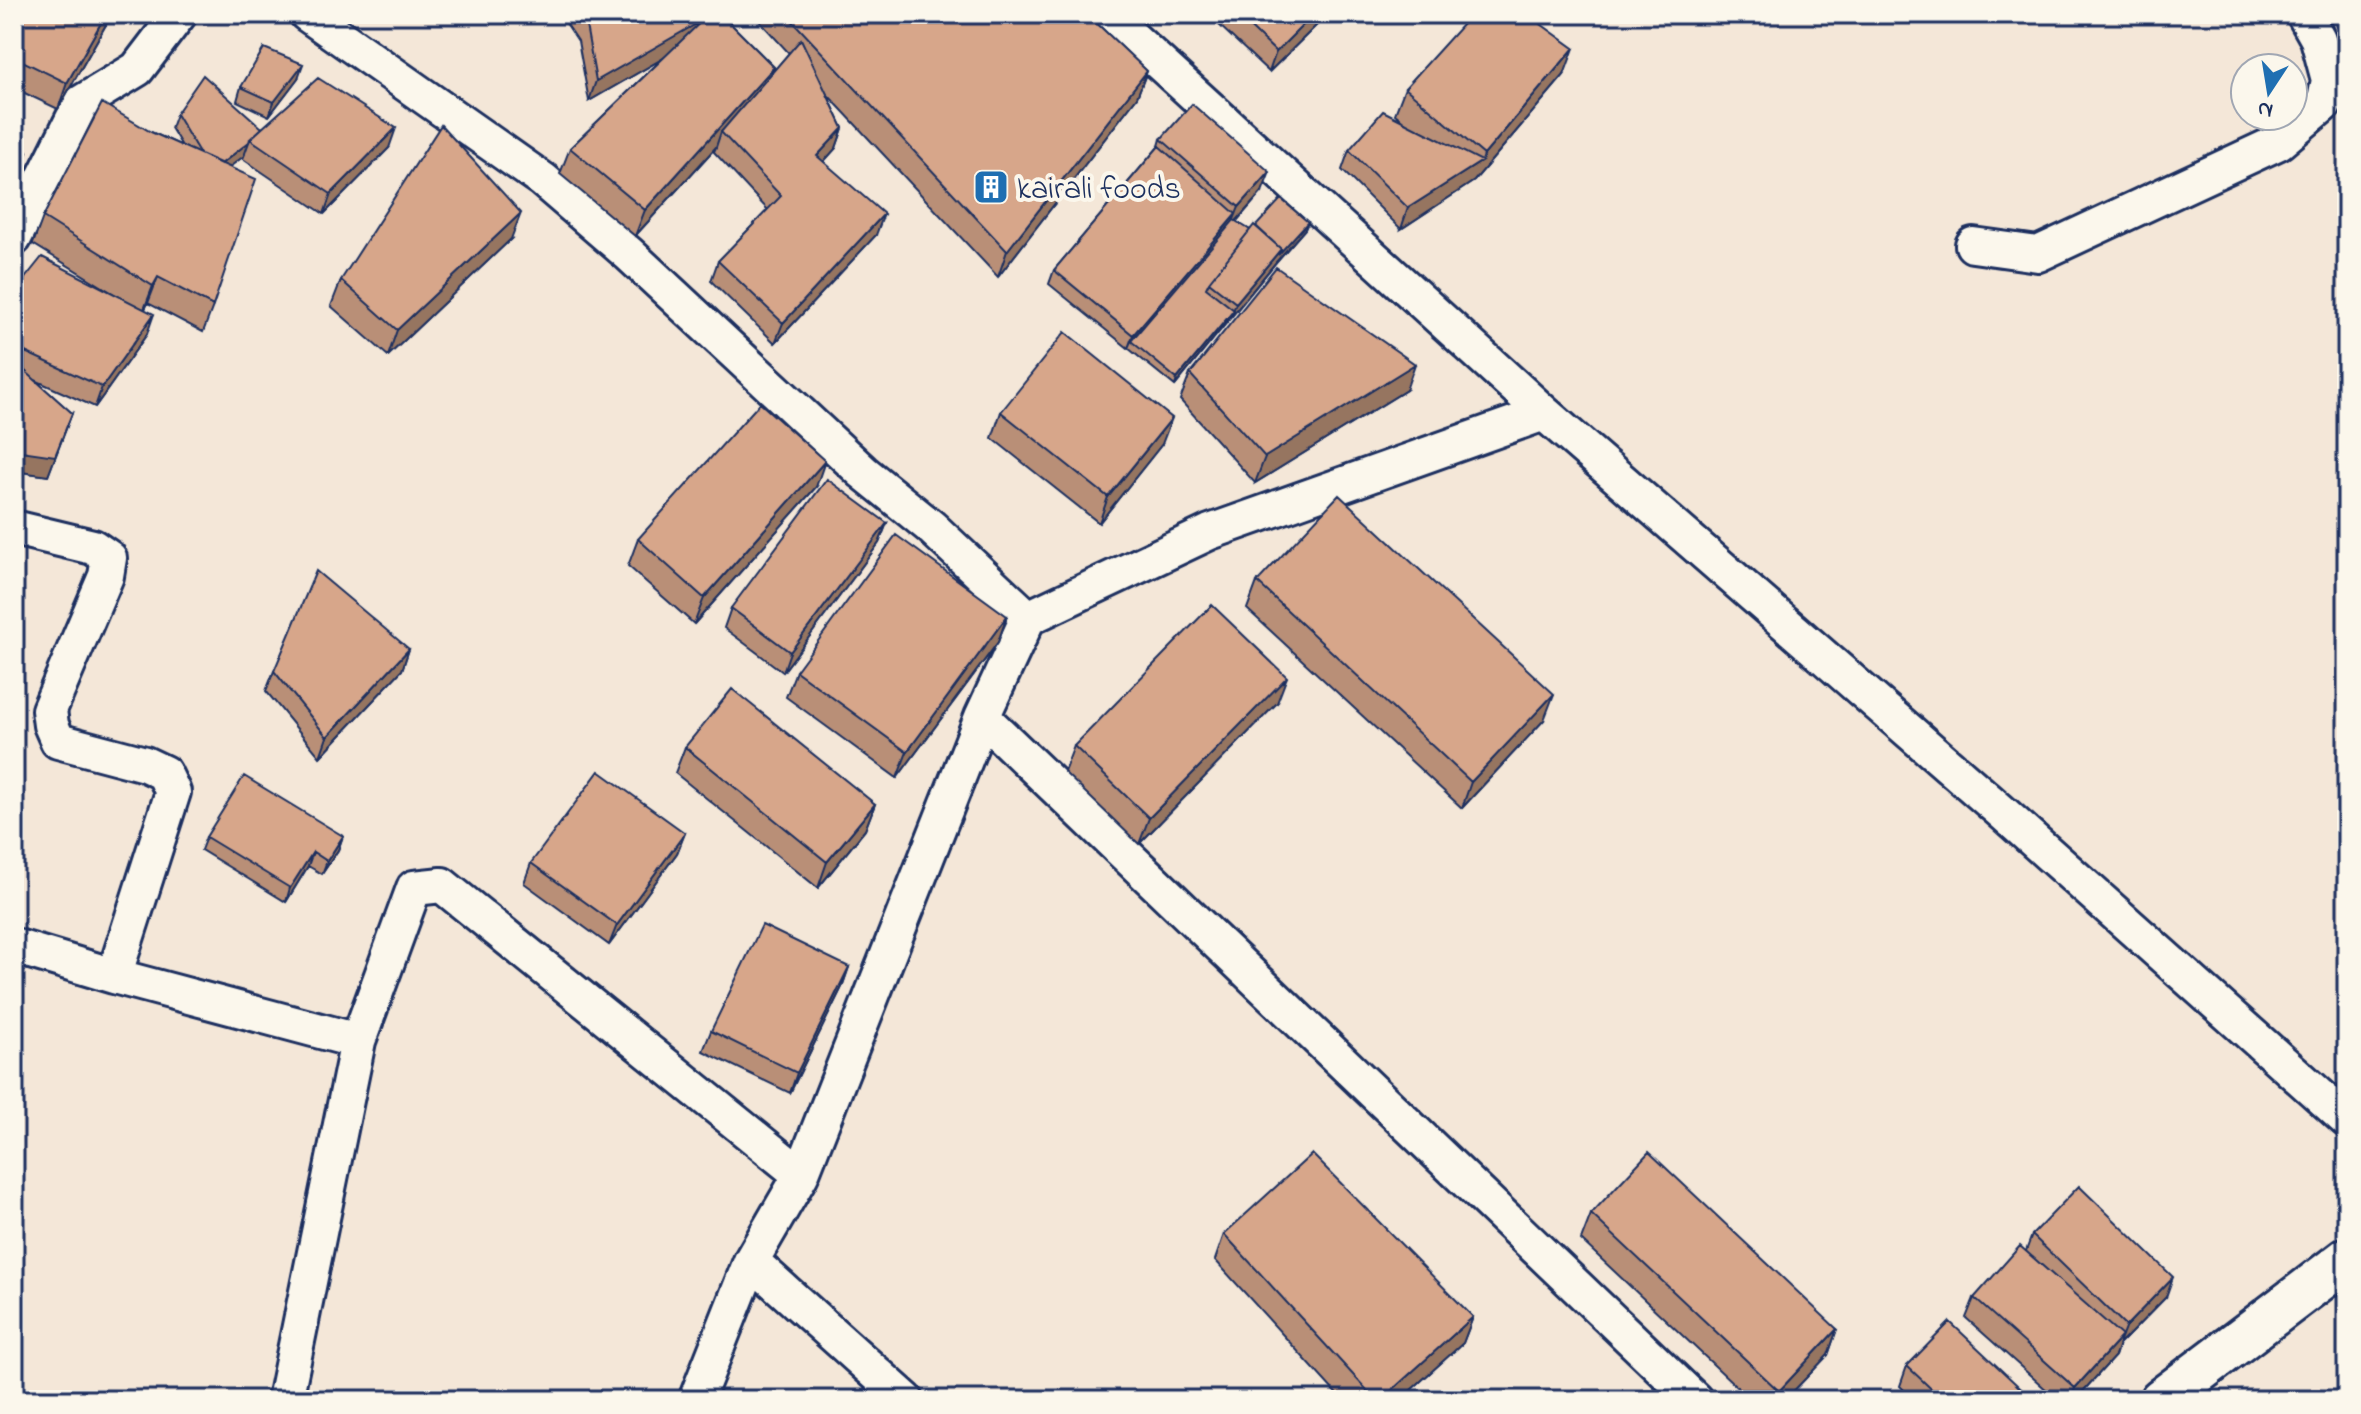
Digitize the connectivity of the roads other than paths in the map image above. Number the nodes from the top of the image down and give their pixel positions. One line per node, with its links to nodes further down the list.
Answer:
1 (179, 14): 5 (street)
2 (307, 14): 9 (street)
3 (1106, 14): 7 (street)
4 (2304, 14): 6 (street)
5 (14, 238)
6 (1973, 245)
7 (1544, 413): 9 (street); 14 (street)
8 (14, 528): 12 (street)
9 (1028, 618): 10 (street)
10 (982, 717): 15 (street); 21 (street)
11 (14, 946): 12 (street)
12 (114, 976): 13 (street)
13 (358, 1041): 15 (street); 18 (street)
14 (2347, 1120)
15 (801, 1175): 17 (street)
16 (2347, 1259): 22 (street)
17 (751, 1261): 19 (street); 20 (street)
18 (285, 1400)
19 (696, 1400)
20 (906, 1400)
21 (1695, 1400)
22 (2161, 1400)

